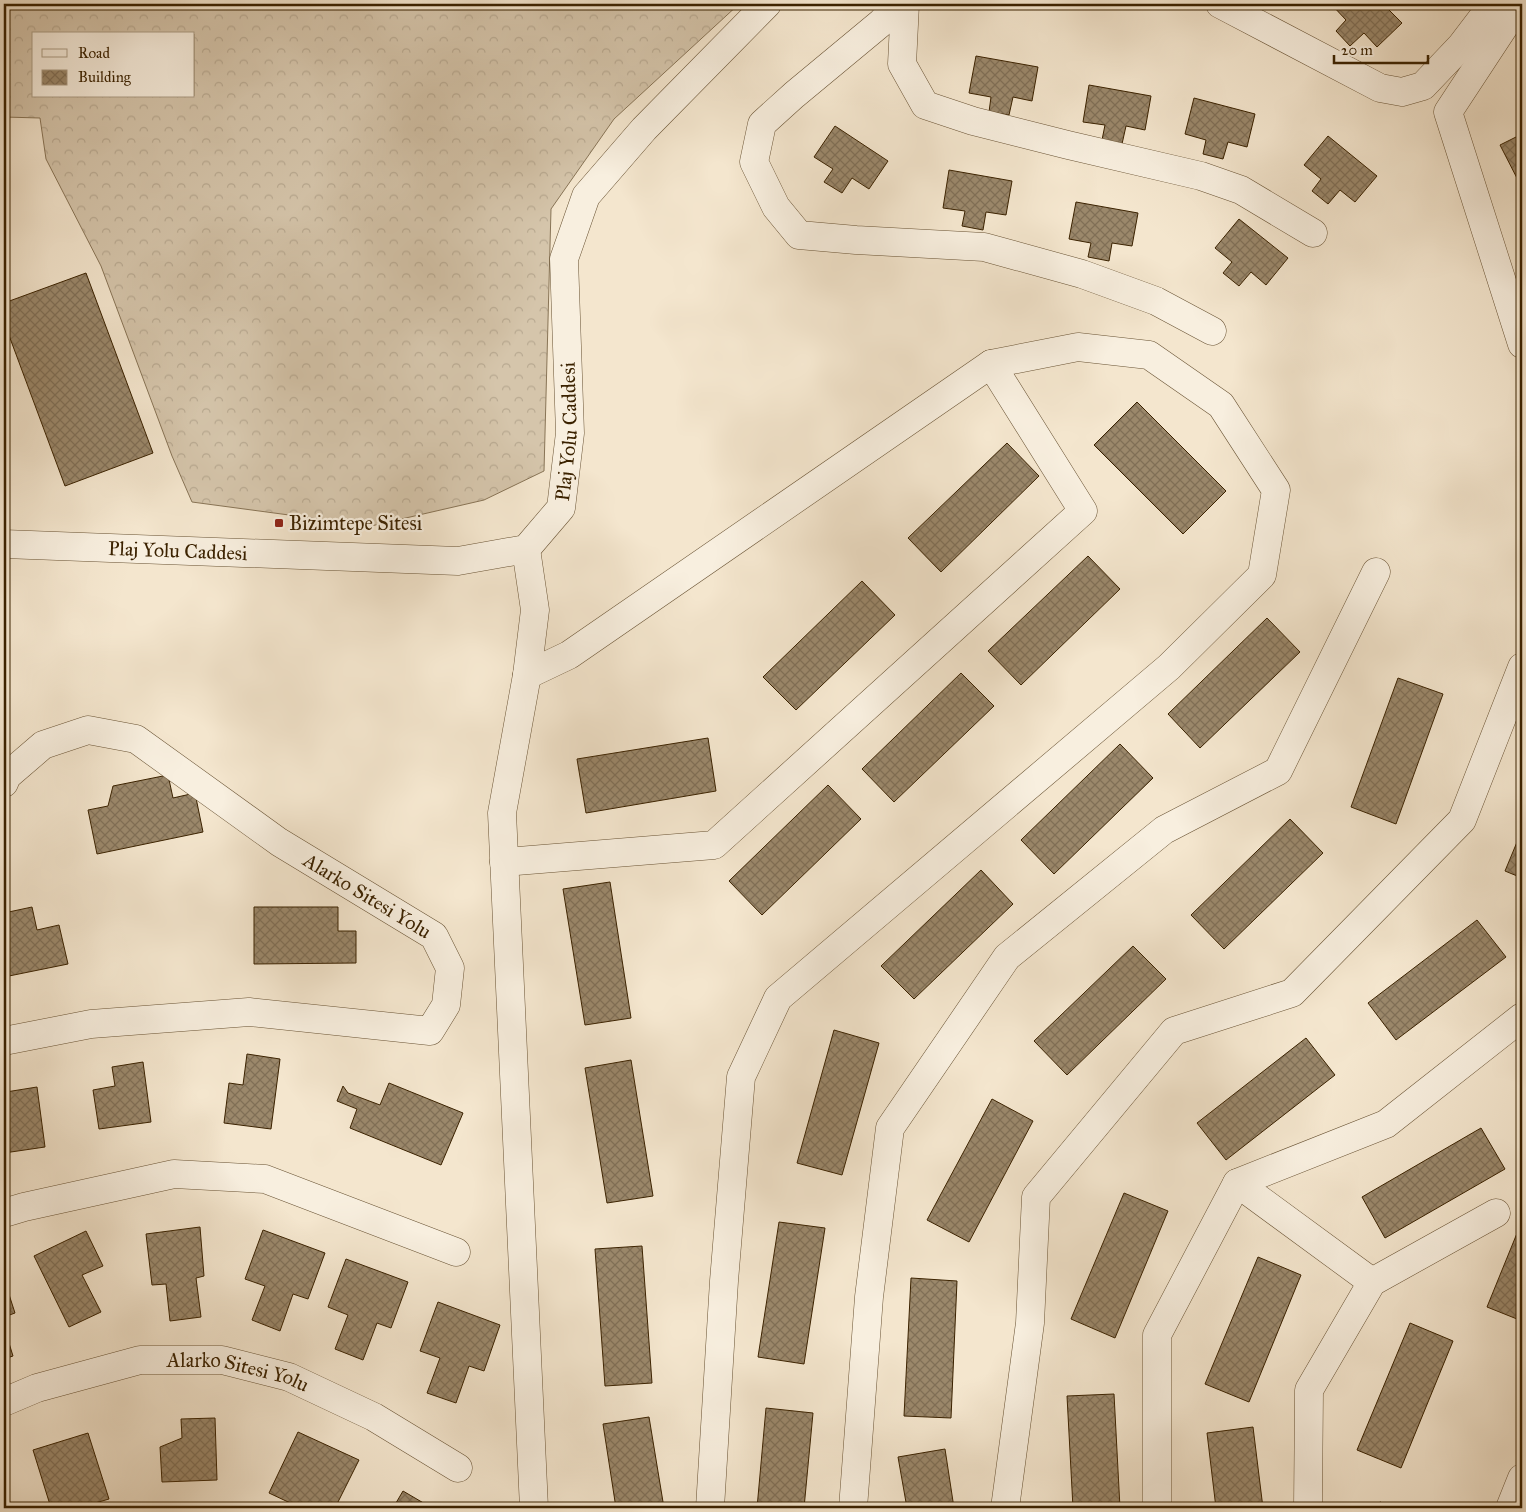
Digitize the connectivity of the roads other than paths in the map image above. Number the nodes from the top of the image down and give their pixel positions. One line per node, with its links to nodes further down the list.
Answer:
1 (767, 4): 12 (street, Plaj Yolu Caddesi)
2 (897, 4): 8 (street)
3 (905, 4): 7 (street)
4 (1220, 4): 5 (street)
5 (1493, 4)
6 (1519, 4): 9 (street)
7 (1313, 233)
8 (1212, 331)
9 (1522, 344)
10 (991, 364): 15 (street); 17 (street); 29 (street)
11 (4, 544): 12 (street, Plaj Yolu Caddesi)
12 (526, 549): 15 (street)
13 (1376, 572): 30 (street)
14 (1522, 667): 31 (street)
15 (527, 675): 17 (street)
16 (4, 782): 19 (street, Alarko Sitesi Yolu)
17 (504, 862): 28 (street)
18 (1522, 1017): 20 (street)
19 (4, 1041)
20 (1238, 1183): 24 (street); 32 (street)
21 (4, 1213): 23 (street)
22 (1496, 1213): 24 (street)
23 (456, 1252)
24 (1372, 1282): 33 (street)
25 (4, 1402): 26 (street, Alarko Sitesi Yolu)
26 (458, 1468)
27 (1522, 1478): 34 (street)
28 (534, 1508)
29 (710, 1508)
30 (853, 1508)
31 (1005, 1508)
32 (1157, 1508)
33 (1308, 1508)
34 (1510, 1508)

